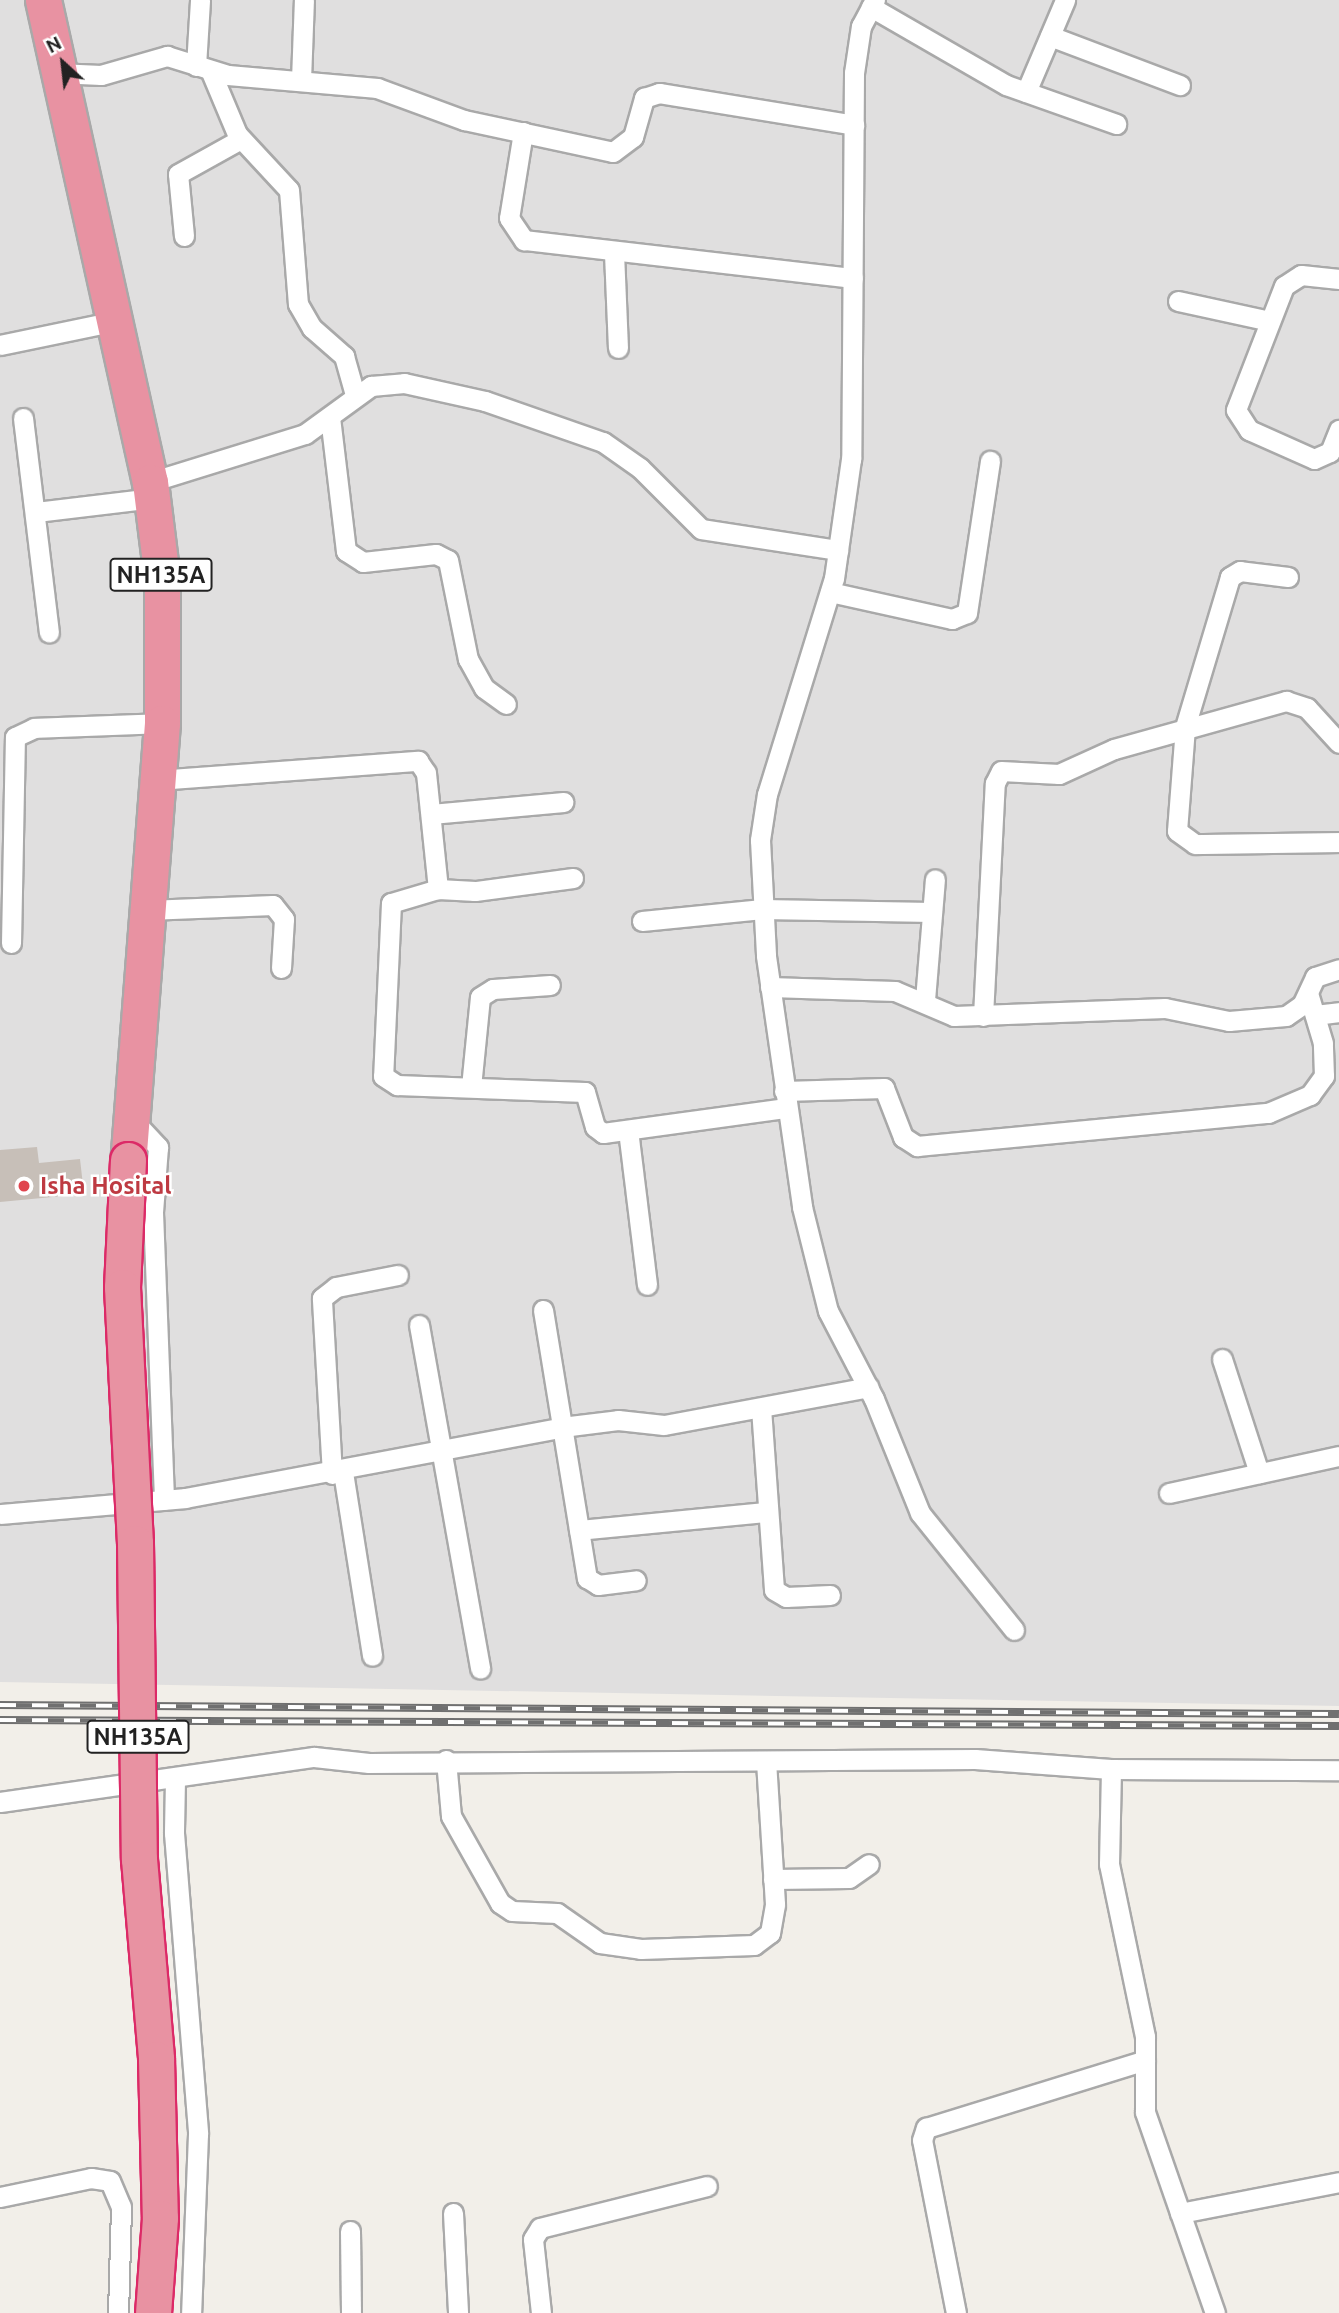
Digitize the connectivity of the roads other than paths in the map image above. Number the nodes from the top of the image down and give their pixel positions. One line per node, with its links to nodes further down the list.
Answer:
1 (43, 0): 8 (highway, NH135A)
2 (200, 0): 7 (street)
3 (304, 0): 9 (street)
4 (1065, 0): 6 (street)
5 (873, 4): 11 (street); 13 (street)
6 (1050, 36): 10 (street); 11 (street)
7 (203, 69): 8 (street); 9 (street); 15 (street)
8 (57, 73): 21 (highway, NH135A)
9 (301, 80): 14 (street)
10 (1180, 85)
11 (1026, 92): 12 (street)
12 (1116, 124)
13 (854, 125): 14 (street); 18 (street)
14 (523, 132): 17 (street)
15 (241, 139): 16 (street); 25 (street)
16 (184, 236)
17 (614, 253): 18 (street); 24 (street)
18 (853, 278): 32 (street)
19 (1339, 279): 22 (street)
20 (1178, 301): 22 (street)
21 (116, 321): 23 (street); 30 (highway, NH135A)
22 (1270, 321): 28 (street)
23 (0, 345)
24 (618, 348)
25 (355, 395): 26 (street); 32 (street)
26 (330, 417): 30 (street); 36 (street)
27 (23, 418): 31 (street)
28 (1339, 430)
29 (990, 461): 34 (street)
30 (151, 490): 31 (street); 37 (highway, NH135A)
31 (36, 512): 35 (street)
32 (838, 550): 34 (street)
33 (1288, 577): 38 (street)
34 (830, 592): 48 (street)
35 (49, 632)
36 (506, 704)
37 (162, 723): 40 (highway, NH135A); 43 (street)
38 (1185, 727): 39 (street); 44 (street); 61 (street)
39 (1339, 743)
40 (157, 780): 42 (street); 49 (highway, NH135A)
41 (563, 802): 42 (street)
42 (431, 814): 47 (street)
43 (6, 819): 52 (street)
44 (1339, 842)
45 (573, 878): 47 (street)
46 (935, 879): 50 (street)
47 (438, 889): 62 (street)
48 (762, 909): 50 (street); 51 (street); 56 (street)
49 (147, 910): 53 (street); 64 (highway, NH135A)
50 (932, 912): 58 (street)
51 (642, 921)
52 (11, 943)
53 (281, 968)
54 (1339, 969): 57 (street)
55 (550, 985): 62 (street)
56 (770, 987): 58 (street); 63 (street)
57 (1308, 993): 60 (street); 61 (street)
58 (925, 1000): 61 (street)
59 (1339, 1012): 60 (street)
60 (1315, 1014): 63 (street)
61 (983, 1016)
62 (471, 1087): 65 (street)
63 (785, 1100): 65 (street); 71 (street)
64 (131, 1118): 79 (street); 104 (highway, NH135A, bridge)
65 (628, 1130): 67 (street)
66 (398, 1275): 76 (street)
67 (647, 1285)
68 (543, 1310): 73 (street)
69 (419, 1325): 74 (street)
70 (1222, 1359): 77 (street)
71 (869, 1387): 72 (street); 85 (street)
72 (761, 1408): 73 (street); 80 (street)
73 (560, 1428): 74 (street); 82 (street)
74 (441, 1452): 76 (street); 87 (street)
75 (1339, 1456): 77 (street)
76 (337, 1473): 79 (street); 86 (street)
77 (1259, 1473): 78 (street)
78 (1169, 1493)
79 (164, 1500): 81 (street)
80 (766, 1512): 82 (street); 84 (street)
81 (0, 1514)
82 (579, 1530): 83 (street)
83 (636, 1580)
84 (830, 1595)
85 (1014, 1630)
86 (372, 1656)
87 (480, 1669)
88 (446, 1760): 89 (street); 92 (street); 95 (street)
89 (766, 1761): 90 (street); 95 (street)
90 (1111, 1769): 91 (street); 96 (street)
91 (1339, 1770)
92 (175, 1779): 93 (street); 105 (street)
93 (0, 1802)
94 (869, 1864): 95 (street)
95 (774, 1879)
96 (1145, 2060): 101 (street); 109 (street)
97 (1339, 2182): 101 (street)
98 (707, 2186): 108 (street)
99 (0, 2197): 103 (street)
100 (453, 2213): 107 (street)
101 (1180, 2213): 110 (street)
102 (350, 2231): 106 (street)
103 (118, 2313)
104 (153, 2313)
105 (191, 2313)
106 (351, 2313)
107 (458, 2313)
108 (541, 2313)
109 (956, 2313)
110 (1215, 2313)

